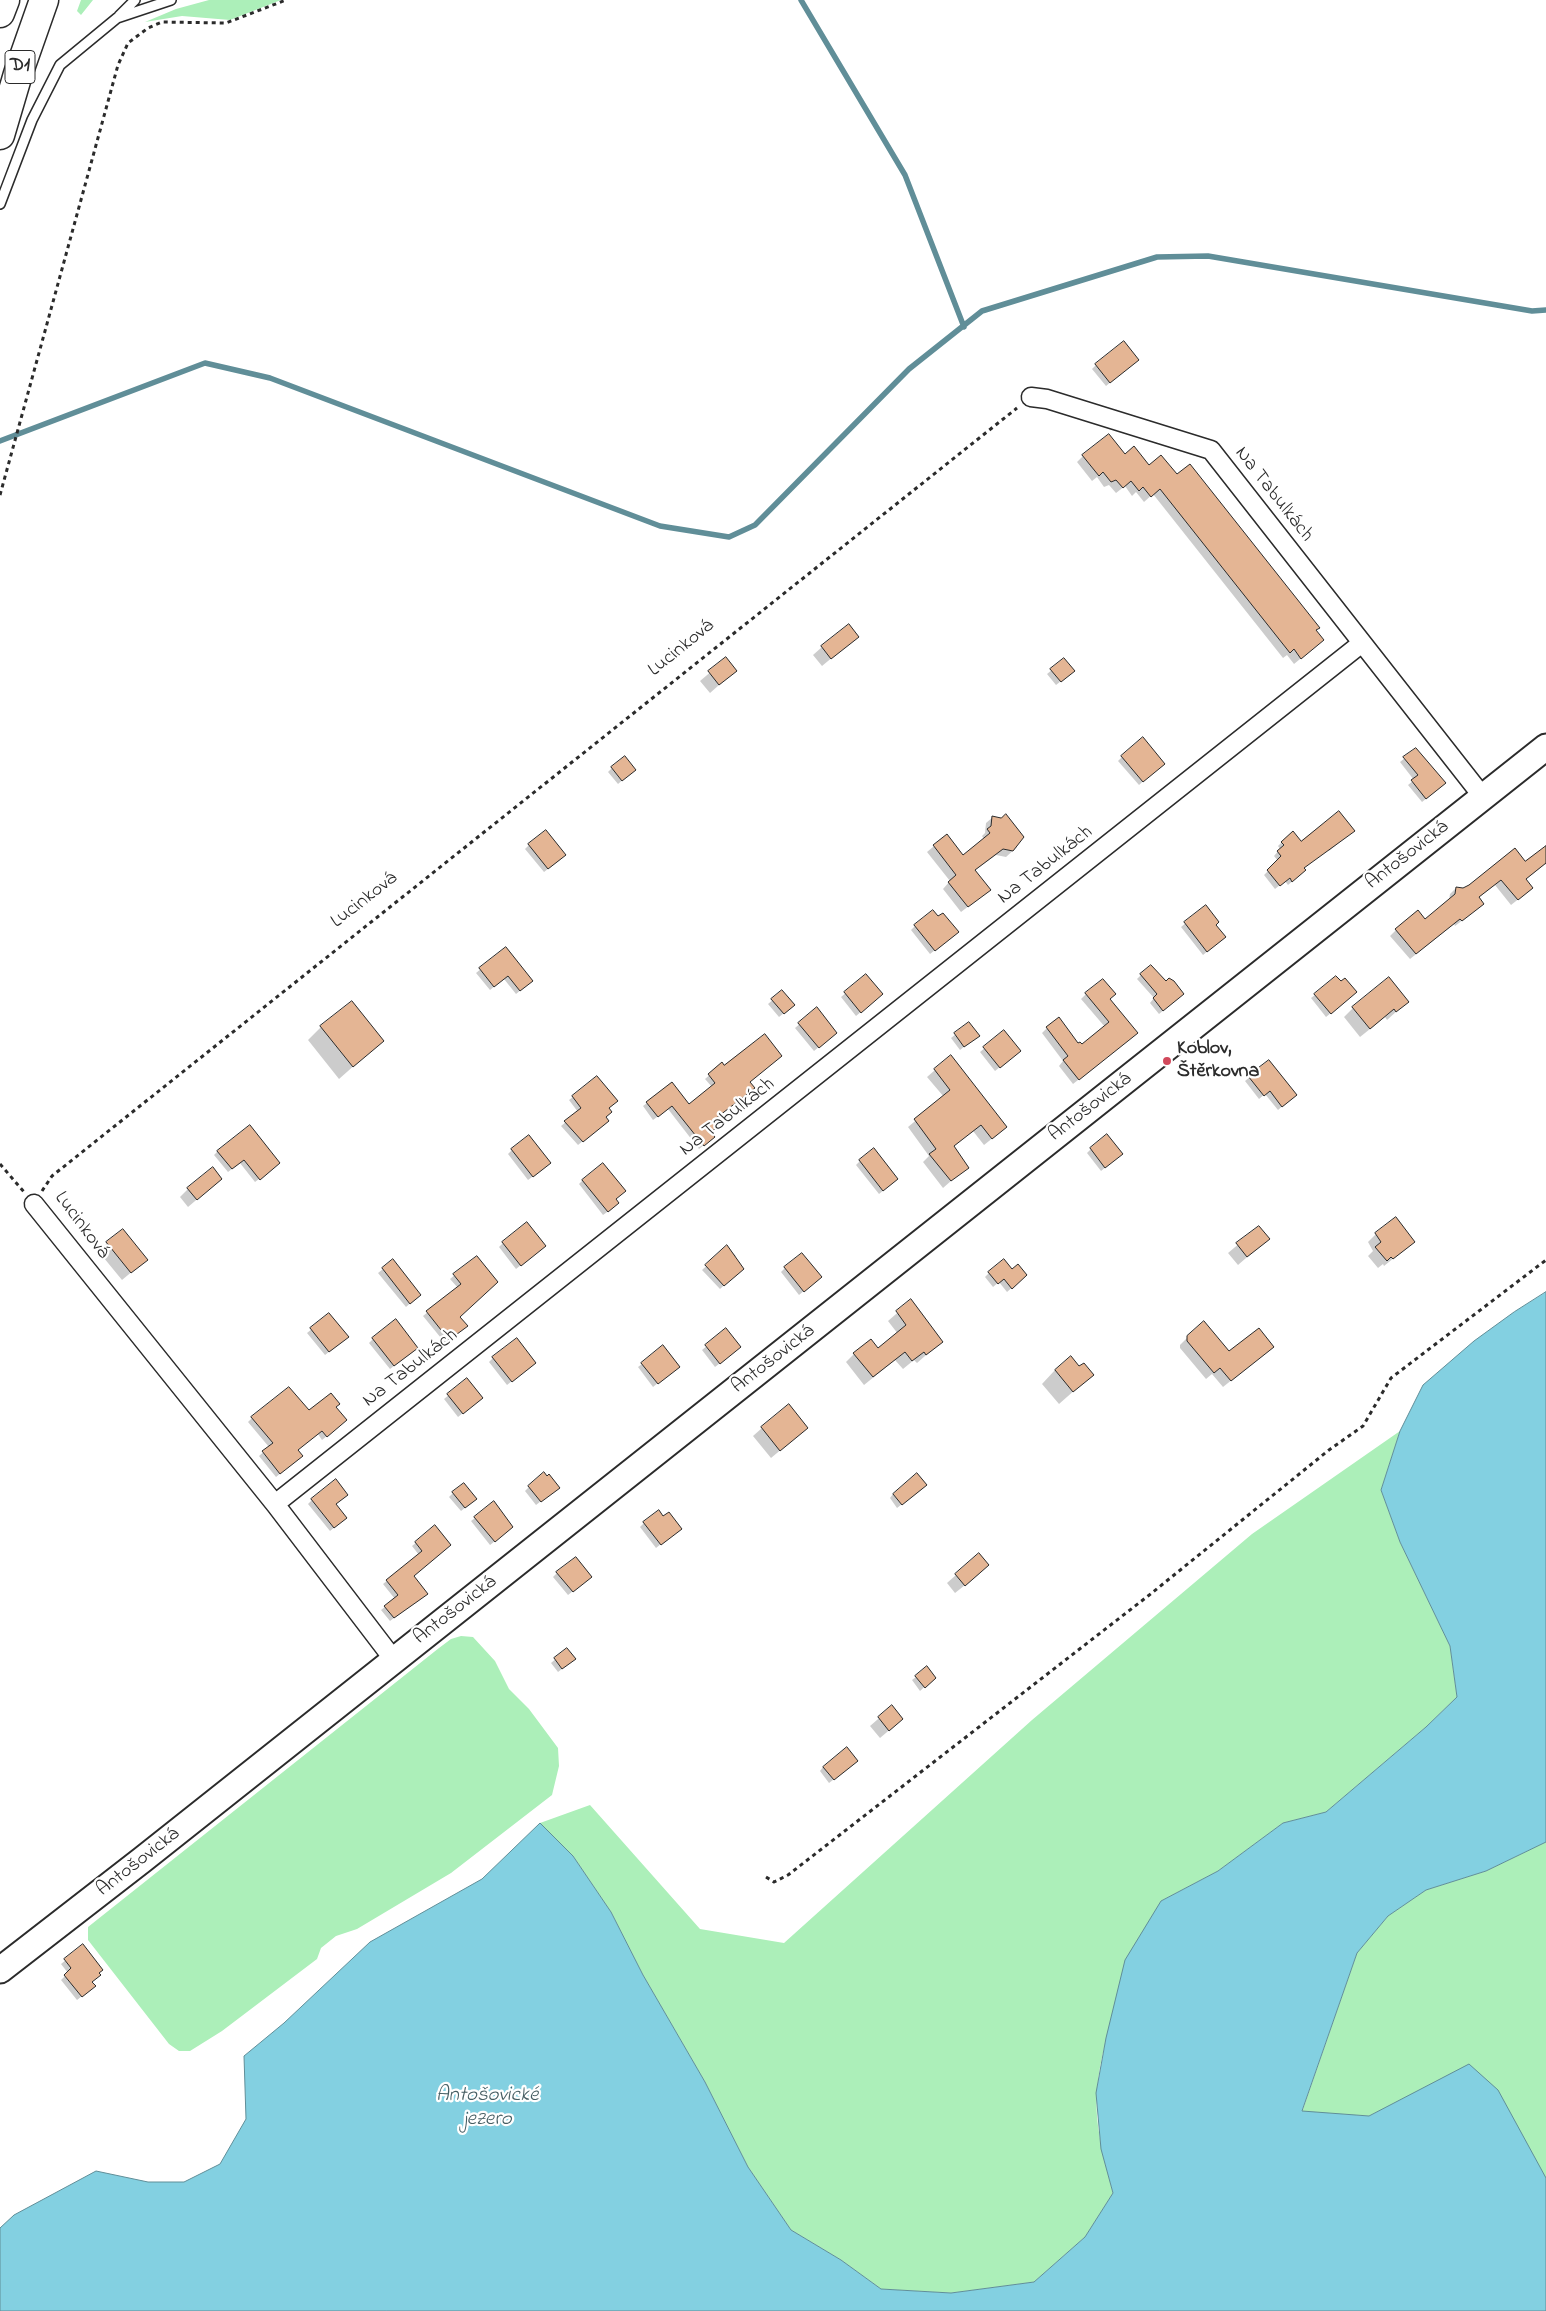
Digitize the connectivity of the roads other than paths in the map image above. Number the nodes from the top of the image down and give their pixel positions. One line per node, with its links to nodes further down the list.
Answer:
1 (5, 0): 6 (highway)
2 (44, 0): 8 (highway, D1)
3 (126, 0): 7 (lane)
4 (135, 0): 7 (lane)
5 (171, 0): 7 (lane)
6 (0, 13)
7 (117, 18): 9 (lane)
8 (0, 135)
9 (0, 204)
10 (1031, 397): 11 (street, Na Tabulkách)
11 (1362, 643): 13 (street, Na Tabulkách); 15 (street, Na Tabulkách)
12 (1546, 747): 13 (street, Antošovická)
13 (1483, 797): 16 (street, Antošovická)
14 (34, 1204): 15 (street, Lucinková)
15 (275, 1504): 16 (street)
16 (394, 1660): 17 (street, Antošovická)
17 (0, 1970)

